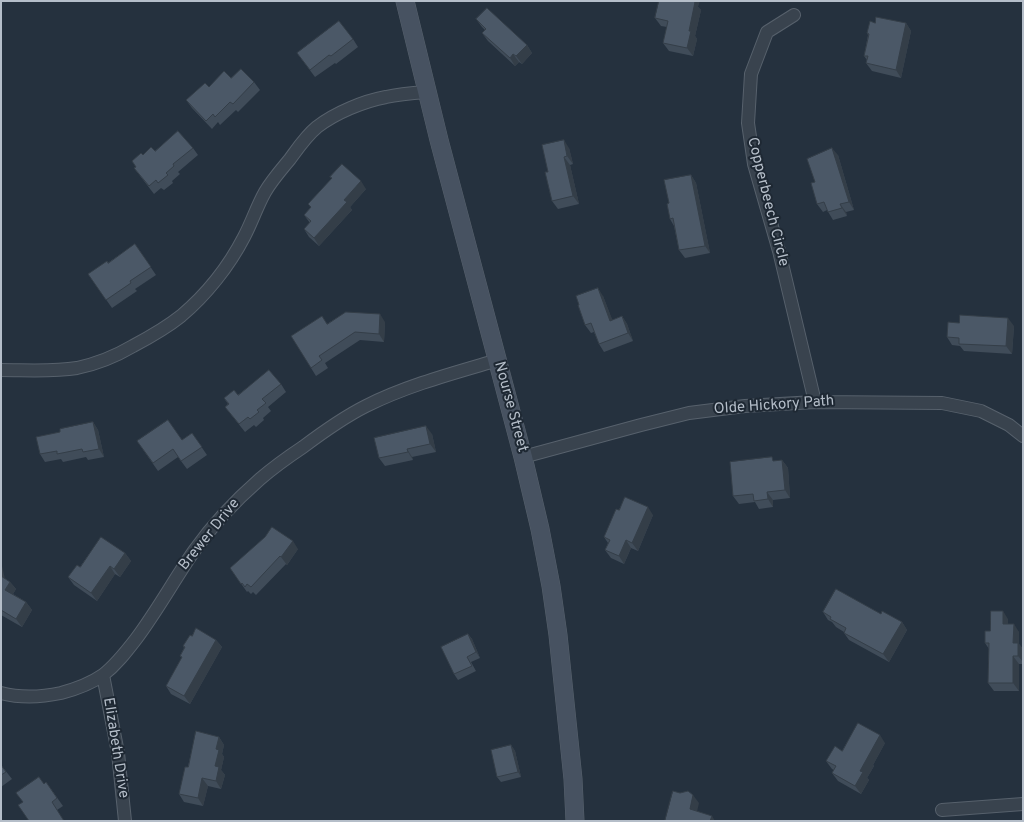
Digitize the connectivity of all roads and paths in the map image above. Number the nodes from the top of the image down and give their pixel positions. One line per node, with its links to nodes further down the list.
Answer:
1 (405, 1): 3 (main road, Nourse Street)
2 (794, 15): 6 (street, Copperbeech Circle)
3 (427, 92): 4 (main road, Nourse Street); 5 (street)
4 (498, 360): 8 (main road, Nourse Street); 9 (street, Brewer Drive)
5 (1, 370)
6 (815, 402): 7 (street, Olde Hickory Path); 8 (street, Olde Hickory Path)
7 (1023, 436)
8 (523, 457): 14 (main road, Nourse Street)
9 (103, 675): 10 (street, Brewer Drive); 13 (street, Elizabeth Drive)
10 (1, 693)
11 (1023, 804): 12 (street)
12 (942, 810)
13 (125, 821)
14 (576, 821)

